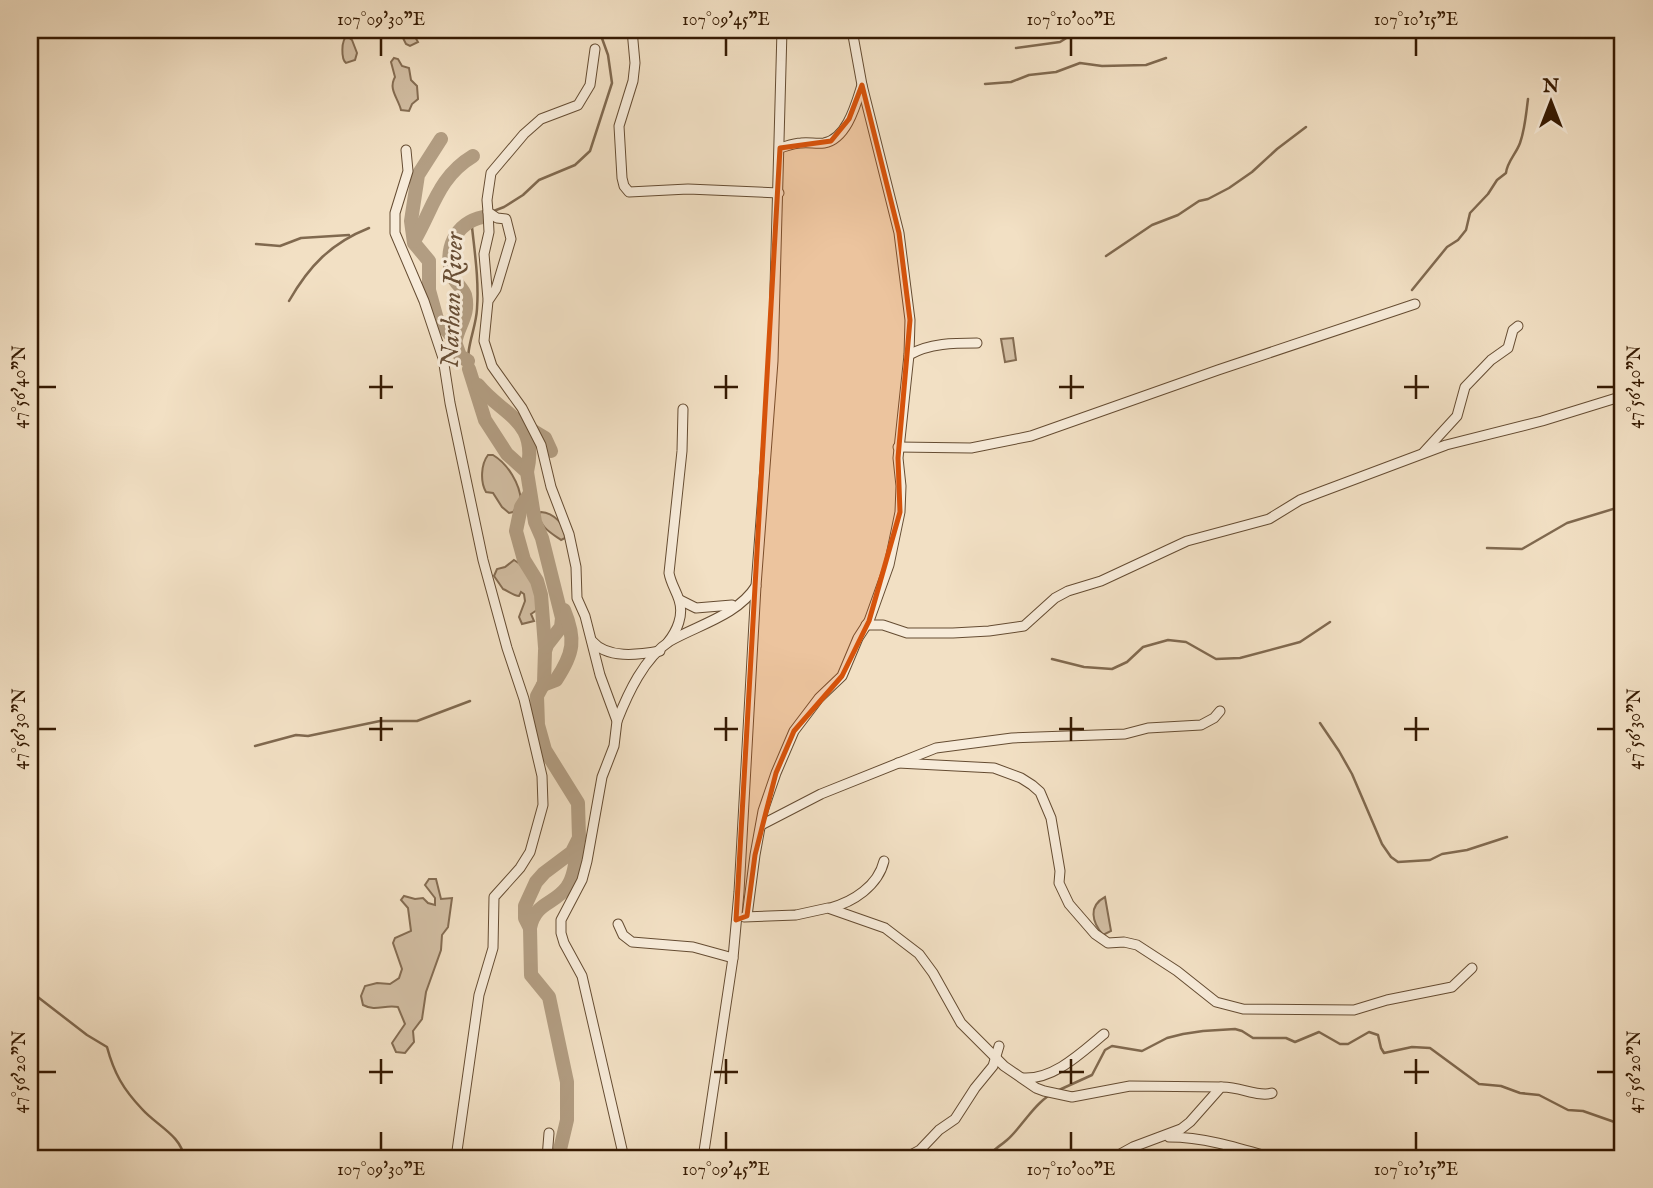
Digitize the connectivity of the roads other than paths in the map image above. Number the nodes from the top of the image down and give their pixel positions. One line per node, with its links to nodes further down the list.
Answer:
1 (632, 30): 8 (street)
2 (782, 30): 6 (street)
3 (852, 30): 5 (street)
4 (595, 50): 9 (street)
5 (862, 85): 6 (street); 14 (street)
6 (779, 148): 8 (street)
7 (406, 150): 45 (street)
8 (779, 193): 19 (street)
9 (488, 212): 10 (street); 10 (street)
10 (488, 301): 23 (street)
11 (1415, 304): 17 (street)
12 (1518, 326): 18 (street)
13 (978, 343): 14 (street)
14 (909, 355): 17 (street)
15 (1623, 396): 18 (street)
16 (683, 409): 20 (street)
17 (898, 447): 22 (street)
18 (1422, 453): 22 (street)
19 (756, 586): 21 (street); 33 (street)
20 (680, 600): 21 (street); 24 (street)
21 (739, 604): 24 (street)
22 (866, 625): 29 (street)
23 (590, 639): 25 (street); 27 (street)
24 (668, 642): 25 (street)
25 (660, 651): 27 (street)
26 (1220, 711): 28 (street)
27 (617, 721): 47 (street)
28 (898, 763): 29 (street); 36 (street)
29 (761, 825): 32 (street)
30 (884, 861): 31 (street)
31 (828, 908): 32 (street); 39 (street)
32 (747, 916): 33 (street)
33 (736, 920): 35 (street)
34 (618, 924): 35 (street)
35 (733, 958): 48 (street)
36 (1472, 968)
37 (1104, 1034): 40 (street)
38 (999, 1046): 39 (street)
39 (995, 1058): 40 (street); 49 (street)
40 (1023, 1078): 41 (street)
41 (1221, 1087): 42 (street); 44 (street)
42 (1272, 1093)
43 (549, 1133): 46 (street)
44 (1163, 1137): 50 (street); 51 (street)
45 (456, 1158)
46 (547, 1158)
47 (624, 1158)
48 (703, 1158)
49 (905, 1158)
50 (1112, 1158)
51 (1273, 1158)

